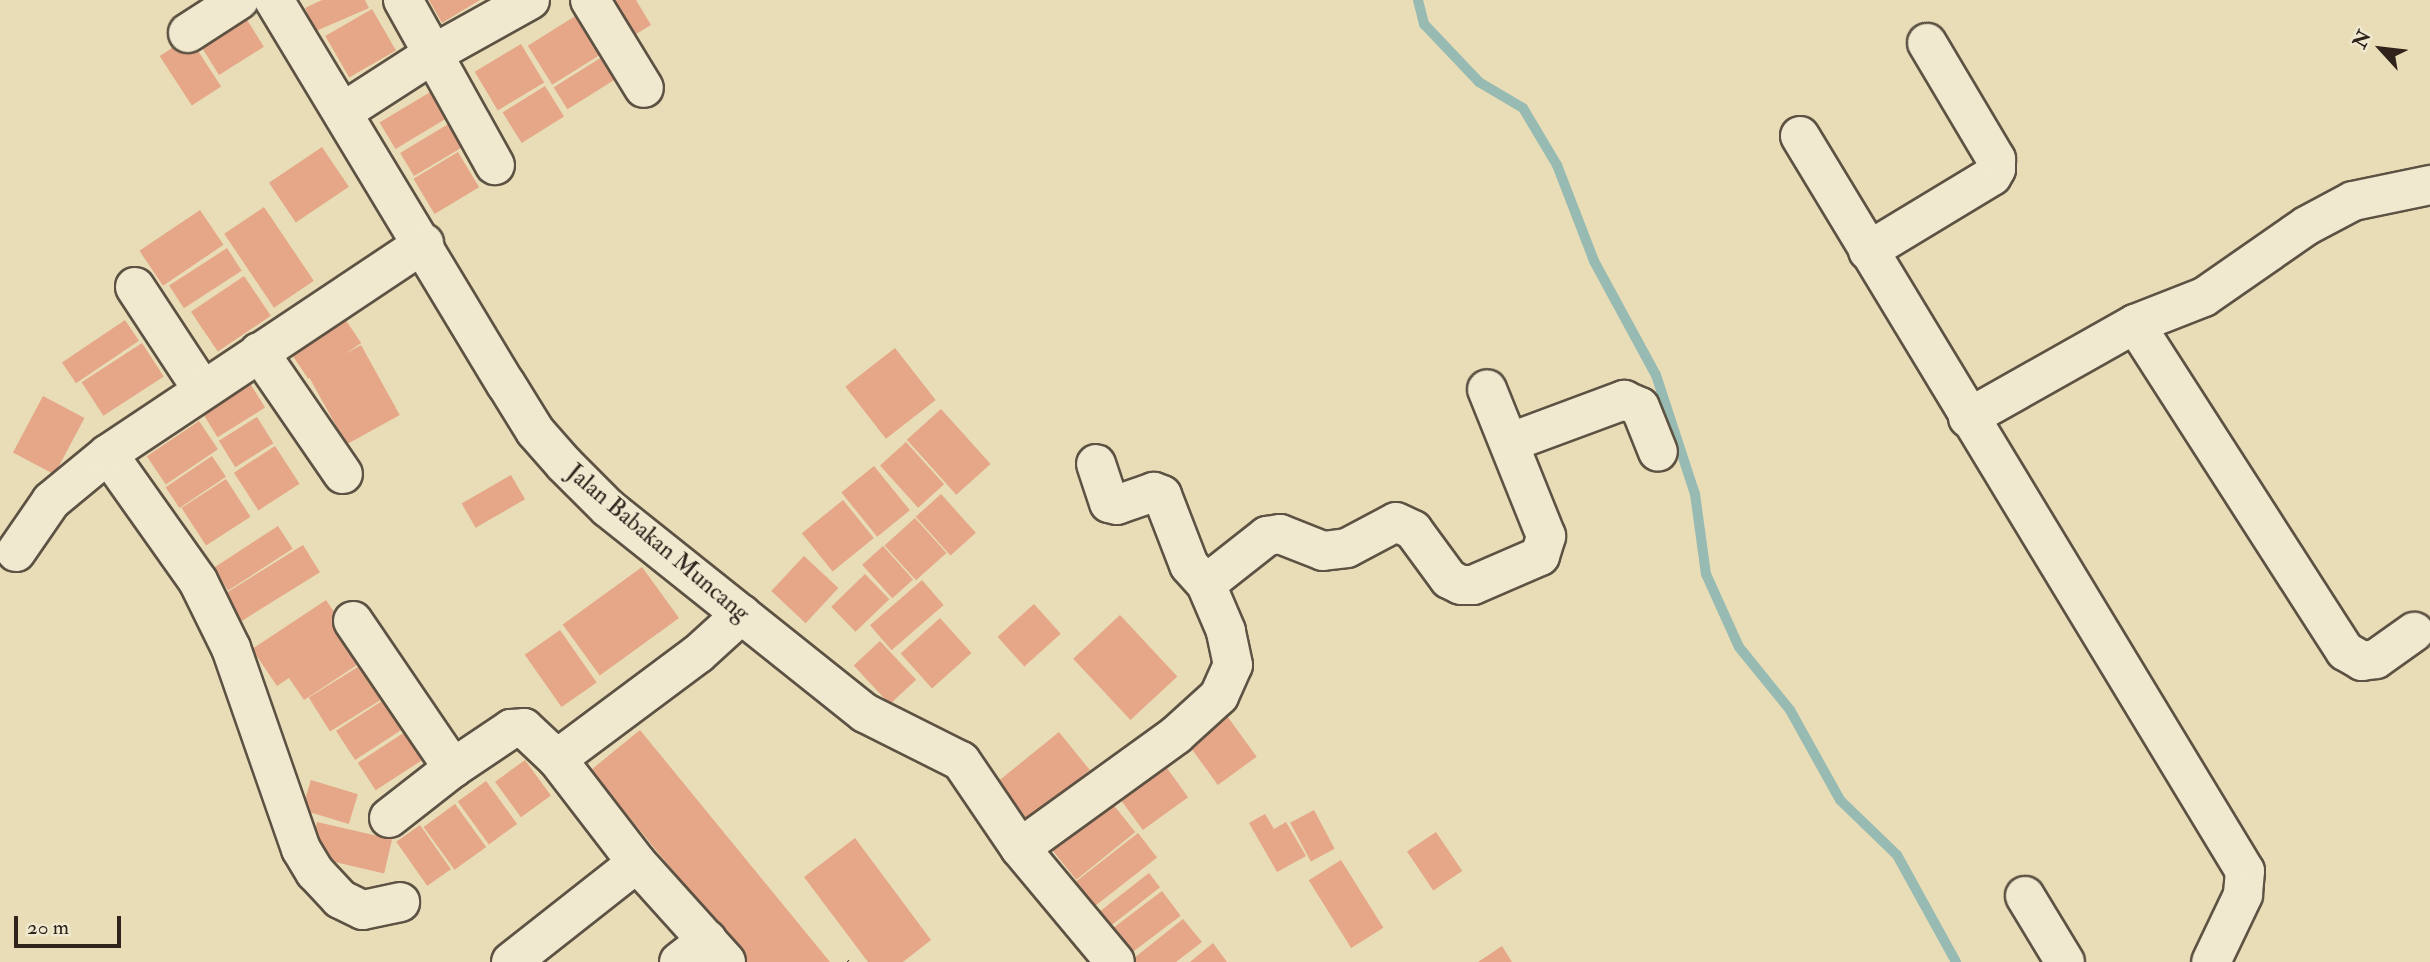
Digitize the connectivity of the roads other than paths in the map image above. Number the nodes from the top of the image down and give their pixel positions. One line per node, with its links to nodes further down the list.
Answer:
1 (239, 0): 6 (street)
2 (274, 0): 10 (street, Jalan Babakan Muncang)
3 (402, 0): 8 (street)
4 (530, 0): 8 (street)
5 (590, 0): 9 (street)
6 (188, 33)
7 (1927, 43): 15 (street)
8 (433, 54): 10 (street); 12 (street)
9 (644, 88)
10 (343, 112): 14 (street, Jalan Babakan Muncang)
11 (1800, 136): 15 (street)
12 (495, 165)
13 (2430, 184): 17 (street)
14 (424, 243): 18 (street); 29 (street, Jalan Babakan Muncang)
15 (1868, 251): 21 (street)
16 (135, 287): 19 (street)
17 (2135, 324): 21 (street); 31 (street)
18 (260, 352): 19 (street); 26 (street)
19 (202, 389): 24 (street)
20 (1487, 390): 22 (street)
21 (1968, 418): 43 (street)
22 (1511, 442): 23 (street); 28 (street)
23 (1658, 452)
24 (108, 454): 27 (street); 38 (street)
25 (1096, 464): 28 (street)
26 (343, 474)
27 (16, 552)
28 (1206, 584): 35 (street)
29 (742, 614): 32 (street); 35 (street, Jalan Babakan Muncang)
30 (354, 621): 33 (street)
31 (2414, 632)
32 (557, 759): 33 (street); 36 (street)
33 (453, 768): 34 (street)
34 (389, 818)
35 (1020, 848): 41 (street, Jalan Babakan Muncang)
36 (637, 863): 39 (street); 40 (street)
37 (2025, 896): 42 (street)
38 (400, 902)
39 (704, 955)
40 (511, 962)
41 (1115, 962)
42 (2065, 962)
43 (2211, 962)

